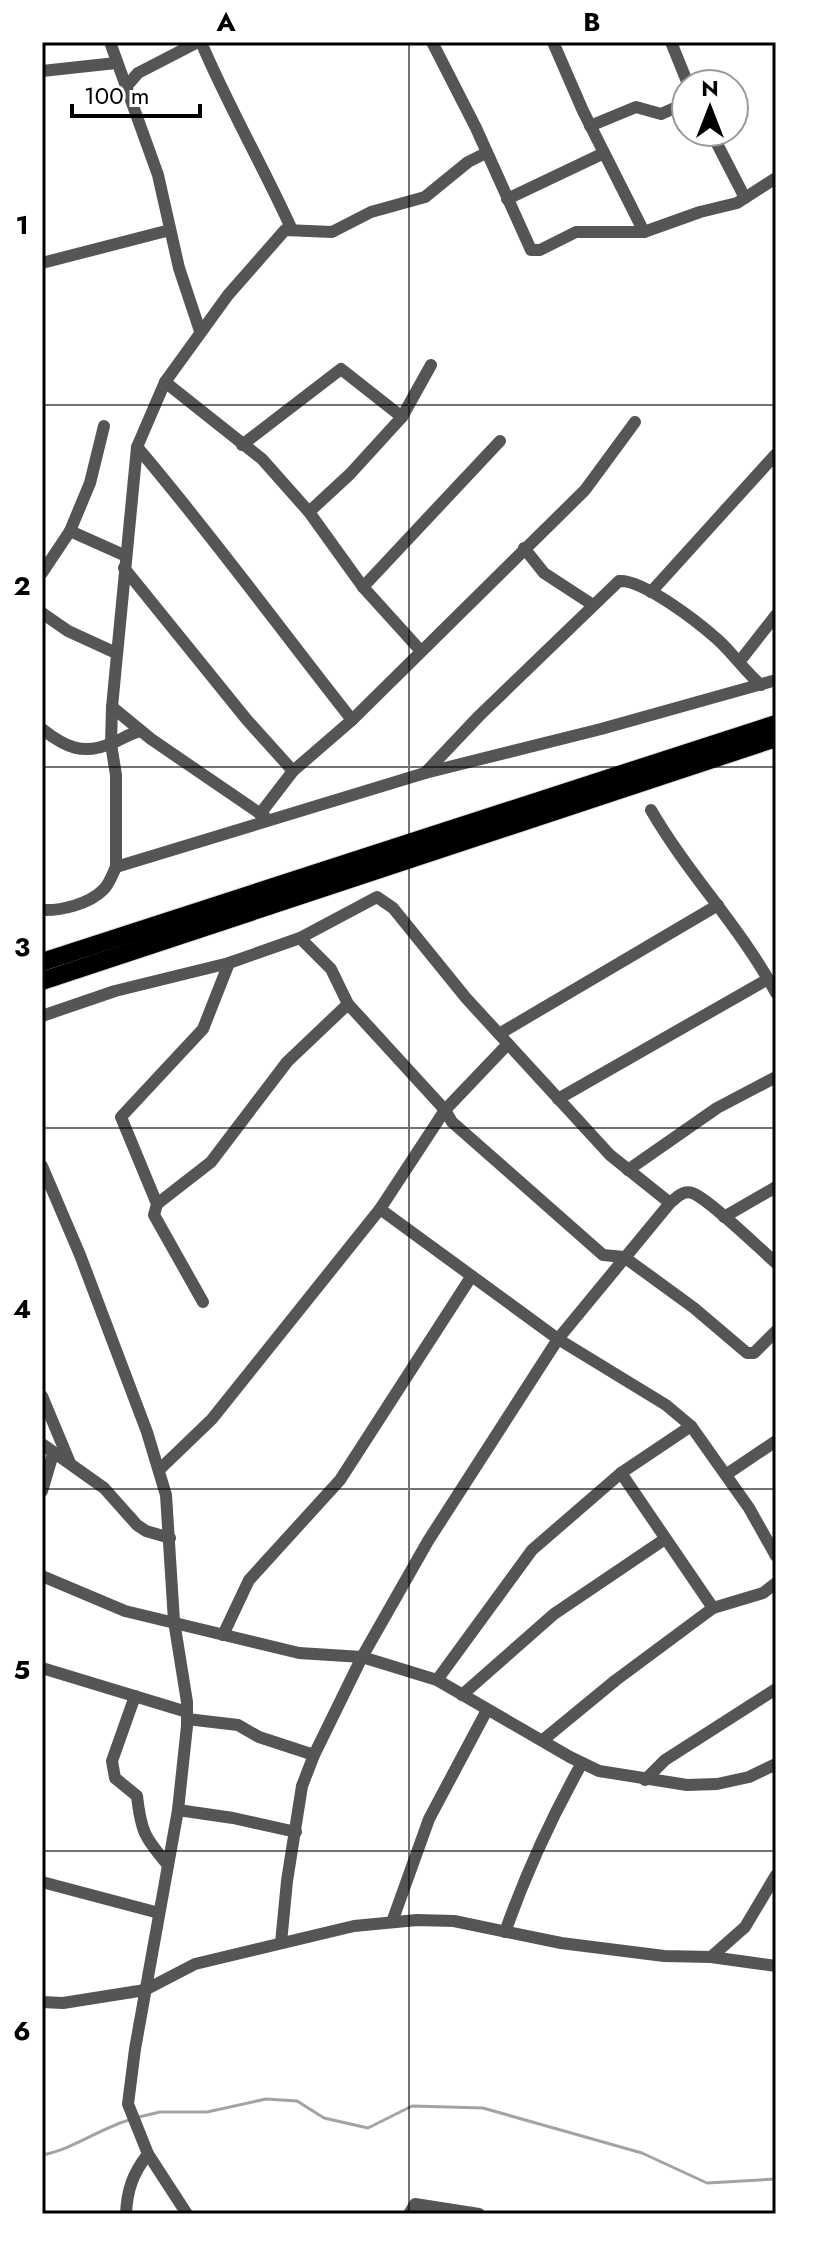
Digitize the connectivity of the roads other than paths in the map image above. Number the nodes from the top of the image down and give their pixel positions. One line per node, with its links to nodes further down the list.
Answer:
1 (110, 42): 6 (street)
2 (200, 42): 9 (street); 19 (street)
3 (432, 42): 13 (street)
4 (553, 42): 11 (street)
5 (671, 42): 7 (street)
6 (116, 63): 8 (street); 9 (street)
7 (682, 68)
8 (42, 71)
9 (125, 88): 18 (street)
10 (670, 110): 11 (street)
11 (590, 126): 14 (street)
12 (719, 148): 16 (street)
13 (486, 153): 17 (street); 19 (street)
14 (604, 153): 17 (street); 20 (street)
15 (776, 178): 16 (street)
16 (745, 198): 20 (street)
17 (507, 199): 20 (street)
18 (170, 230): 21 (street); 22 (street)
19 (292, 230): 22 (street)
20 (644, 232)
21 (42, 263)
22 (200, 331): 24 (street)
23 (431, 365): 25 (street)
24 (165, 382): 29 (street); 30 (street)
25 (402, 417): 29 (street); 32 (street)
26 (635, 422): 34 (street)
27 (104, 426): 33 (street)
28 (500, 441): 37 (street)
29 (242, 445): 32 (street)
30 (137, 447): 35 (street); 48 (street)
31 (776, 454): 38 (street)
32 (309, 512): 37 (street)
33 (70, 531): 35 (street); 36 (street)
34 (524, 548): 39 (street); 42 (street)
35 (125, 562): 43 (street); 54 (street)
36 (42, 573)
37 (363, 587): 42 (street)
38 (651, 592): 39 (street); 44 (street)
39 (593, 605): 55 (street)
40 (42, 613): 43 (street)
41 (776, 615): 44 (street)
42 (420, 650): 48 (street)
43 (116, 653): 47 (street)
44 (740, 661): 46 (street)
45 (776, 680): 46 (street)
46 (761, 685): 55 (street)
47 (112, 707): 51 (street); 53 (street)
48 (352, 720): 54 (street)
49 (776, 724): 62 (highway)
50 (42, 729): 53 (street)
51 (141, 731): 53 (street); 57 (street)
52 (776, 738): 65 (highway)
53 (111, 744): 58 (street)
54 (293, 771): 57 (street)
55 (425, 773): 57 (street)
56 (651, 810): 59 (street)
57 (264, 817): 58 (street)
58 (116, 867): 60 (street)
59 (718, 905): 64 (street); 69 (street)
60 (42, 910)
61 (300, 938): 63 (street); 67 (street); 69 (street)
62 (42, 962)
63 (229, 963): 68 (street); 77 (street)
64 (768, 979): 66 (street); 71 (street)
65 (42, 981)
66 (776, 993)
67 (348, 1004): 72 (street); 77 (street)
68 (42, 1016)
69 (503, 1039): 71 (street); 72 (street)
70 (776, 1077): 74 (street)
71 (558, 1099): 74 (street)
72 (445, 1110): 78 (street); 80 (street)
73 (42, 1166): 92 (street)
74 (628, 1170): 76 (street)
75 (776, 1187): 79 (street)
76 (670, 1203): 79 (street); 80 (street)
77 (157, 1204): 83 (street)
78 (380, 1209): 82 (street); 92 (street)
79 (724, 1217): 81 (street)
80 (624, 1257): 84 (street); 85 (street)
81 (776, 1263)
82 (471, 1277): 85 (street); 103 (street)
83 (203, 1302)
84 (776, 1331)
85 (558, 1339): 87 (street); 104 (street)
86 (42, 1396): 91 (street)
87 (691, 1426): 93 (street); 94 (street)
88 (776, 1441): 94 (street)
89 (42, 1444): 90 (street)
90 (53, 1454): 91 (street); 95 (street)
91 (71, 1464): 96 (street)
92 (159, 1470): 96 (street)
93 (621, 1473): 97 (street); 106 (street)
94 (727, 1474): 98 (street)
95 (42, 1491)
96 (170, 1538): 102 (street)
97 (665, 1539): 101 (street); 108 (street)
98 (776, 1556)
99 (42, 1576): 102 (street)
100 (776, 1583): 101 (street)
101 (713, 1608): 112 (street)
102 (174, 1621): 103 (street); 111 (street)
103 (223, 1635): 104 (street)
104 (362, 1657): 106 (street); 113 (street)
105 (42, 1668): 109 (street)
106 (437, 1680): 108 (street)
107 (776, 1689): 116 (street)
108 (462, 1695): 110 (street)
109 (135, 1696): 111 (street); 119 (street)
110 (487, 1710): 112 (street); 123 (street)
111 (187, 1715): 113 (street); 117 (street)
112 (543, 1740): 114 (street)
113 (314, 1755): 118 (street)
114 (582, 1763): 116 (street); 124 (street)
115 (776, 1764): 116 (street)
116 (645, 1780)
117 (178, 1810): 118 (street); 119 (street)
118 (296, 1832): 125 (street)
119 (168, 1865): 122 (street)
120 (776, 1875): 126 (street)
121 (42, 1882): 122 (street)
122 (159, 1913): 128 (street)
123 (392, 1922): 124 (street); 125 (street)
124 (505, 1932): 126 (street)
125 (281, 1943): 128 (street)
126 (711, 1957): 127 (street)
127 (776, 1966)
128 (145, 1990): 129 (street); 130 (street)
129 (42, 2002)
130 (148, 2154): 131 (street); 132 (street)
131 (126, 2214)
132 (187, 2214)
133 (409, 2214): 134 (street)
134 (479, 2214)

